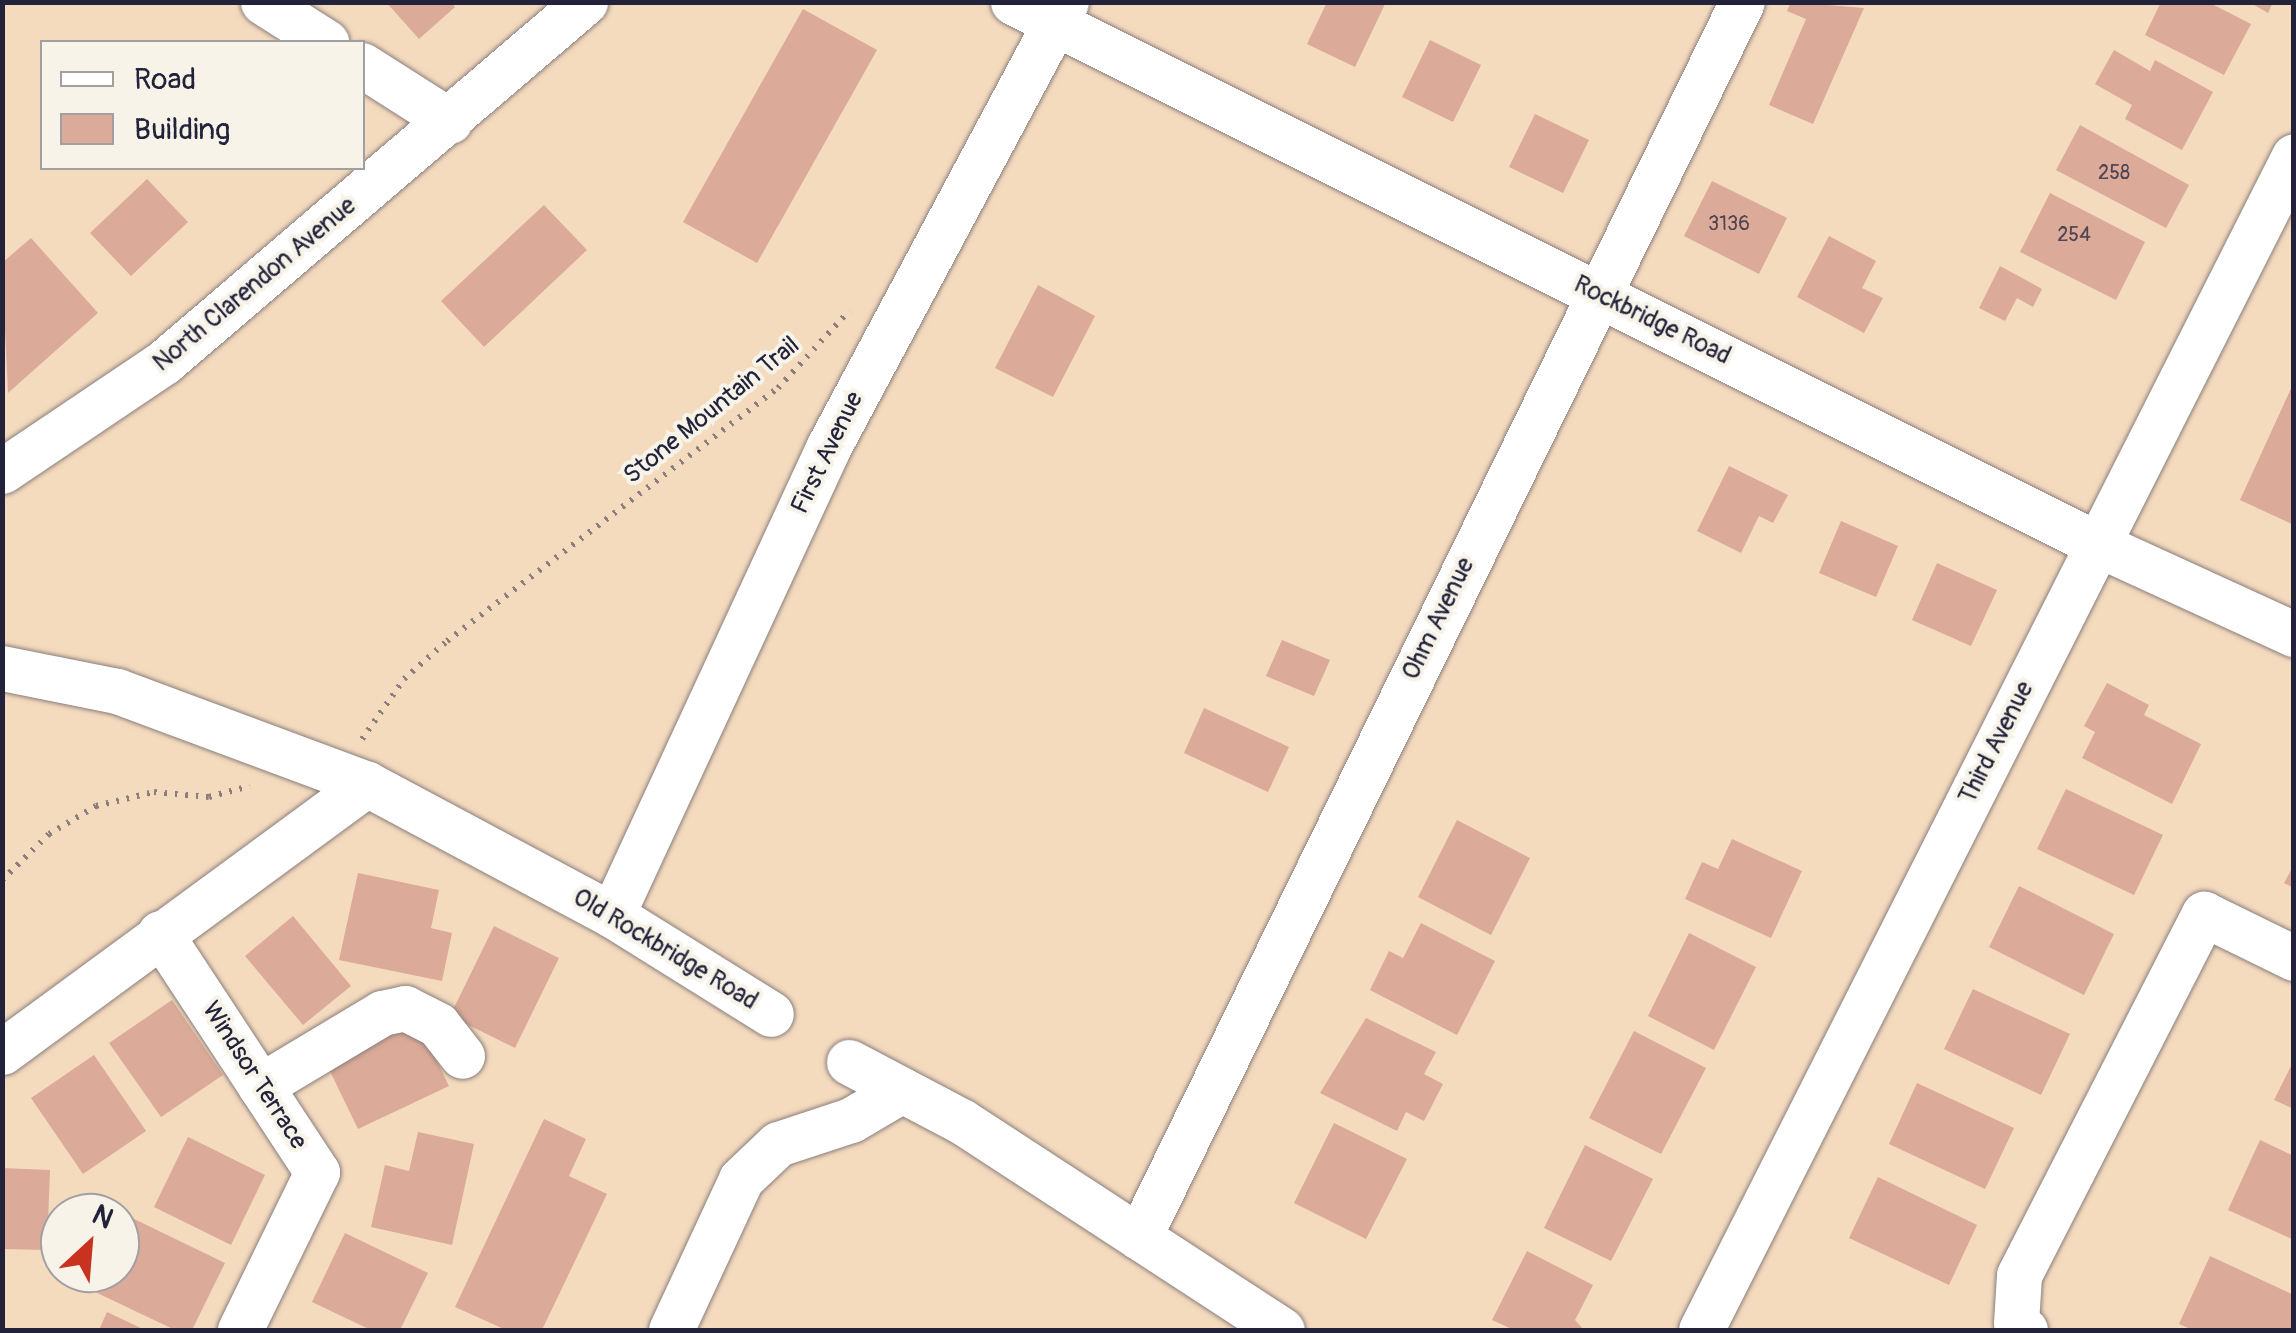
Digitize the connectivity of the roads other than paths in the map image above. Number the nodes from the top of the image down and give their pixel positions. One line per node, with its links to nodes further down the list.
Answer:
1 (264, 2): 6 (street)
2 (584, 2): 8 (street, North Clarendon Avenue)
3 (1013, 2): 5 (street, Rockbridge Road)
4 (1742, 2): 10 (street, Ohm Avenue)
5 (1060, 14): 10 (street, Rockbridge Road); 16 (street, First Avenue)
6 (323, 40)
7 (365, 67): 8 (street)
8 (450, 121): 11 (street, North Clarendon Avenue)
9 (2294, 156): 12 (street, Third Avenue)
10 (1597, 294): 12 (street, Rockbridge Road); 25 (street, Ohm Avenue)
11 (2, 471)
12 (2097, 544): 13 (street, Rockbridge Road); 29 (street, Third Avenue)
13 (2294, 634)
14 (2, 668): 15 (street, Old Rockbridge Road)
15 (360, 770): 16 (street, Old Rockbridge Road); 17 (street)
16 (612, 914): 19 (street, Old Rockbridge Road)
17 (160, 933): 20 (street); 23 (street, Windsor Terrace)
18 (2294, 958): 30 (street)
19 (770, 1014)
20 (2, 1052)
21 (462, 1056): 23 (street)
22 (849, 1062): 24 (street)
23 (260, 1086): 26 (street, Windsor Terrace)
24 (902, 1090): 25 (street); 27 (street)
25 (1139, 1237): 28 (street)
26 (240, 1330)
27 (671, 1330)
28 (1282, 1330)
29 (1701, 1330)
30 (2025, 1330)

